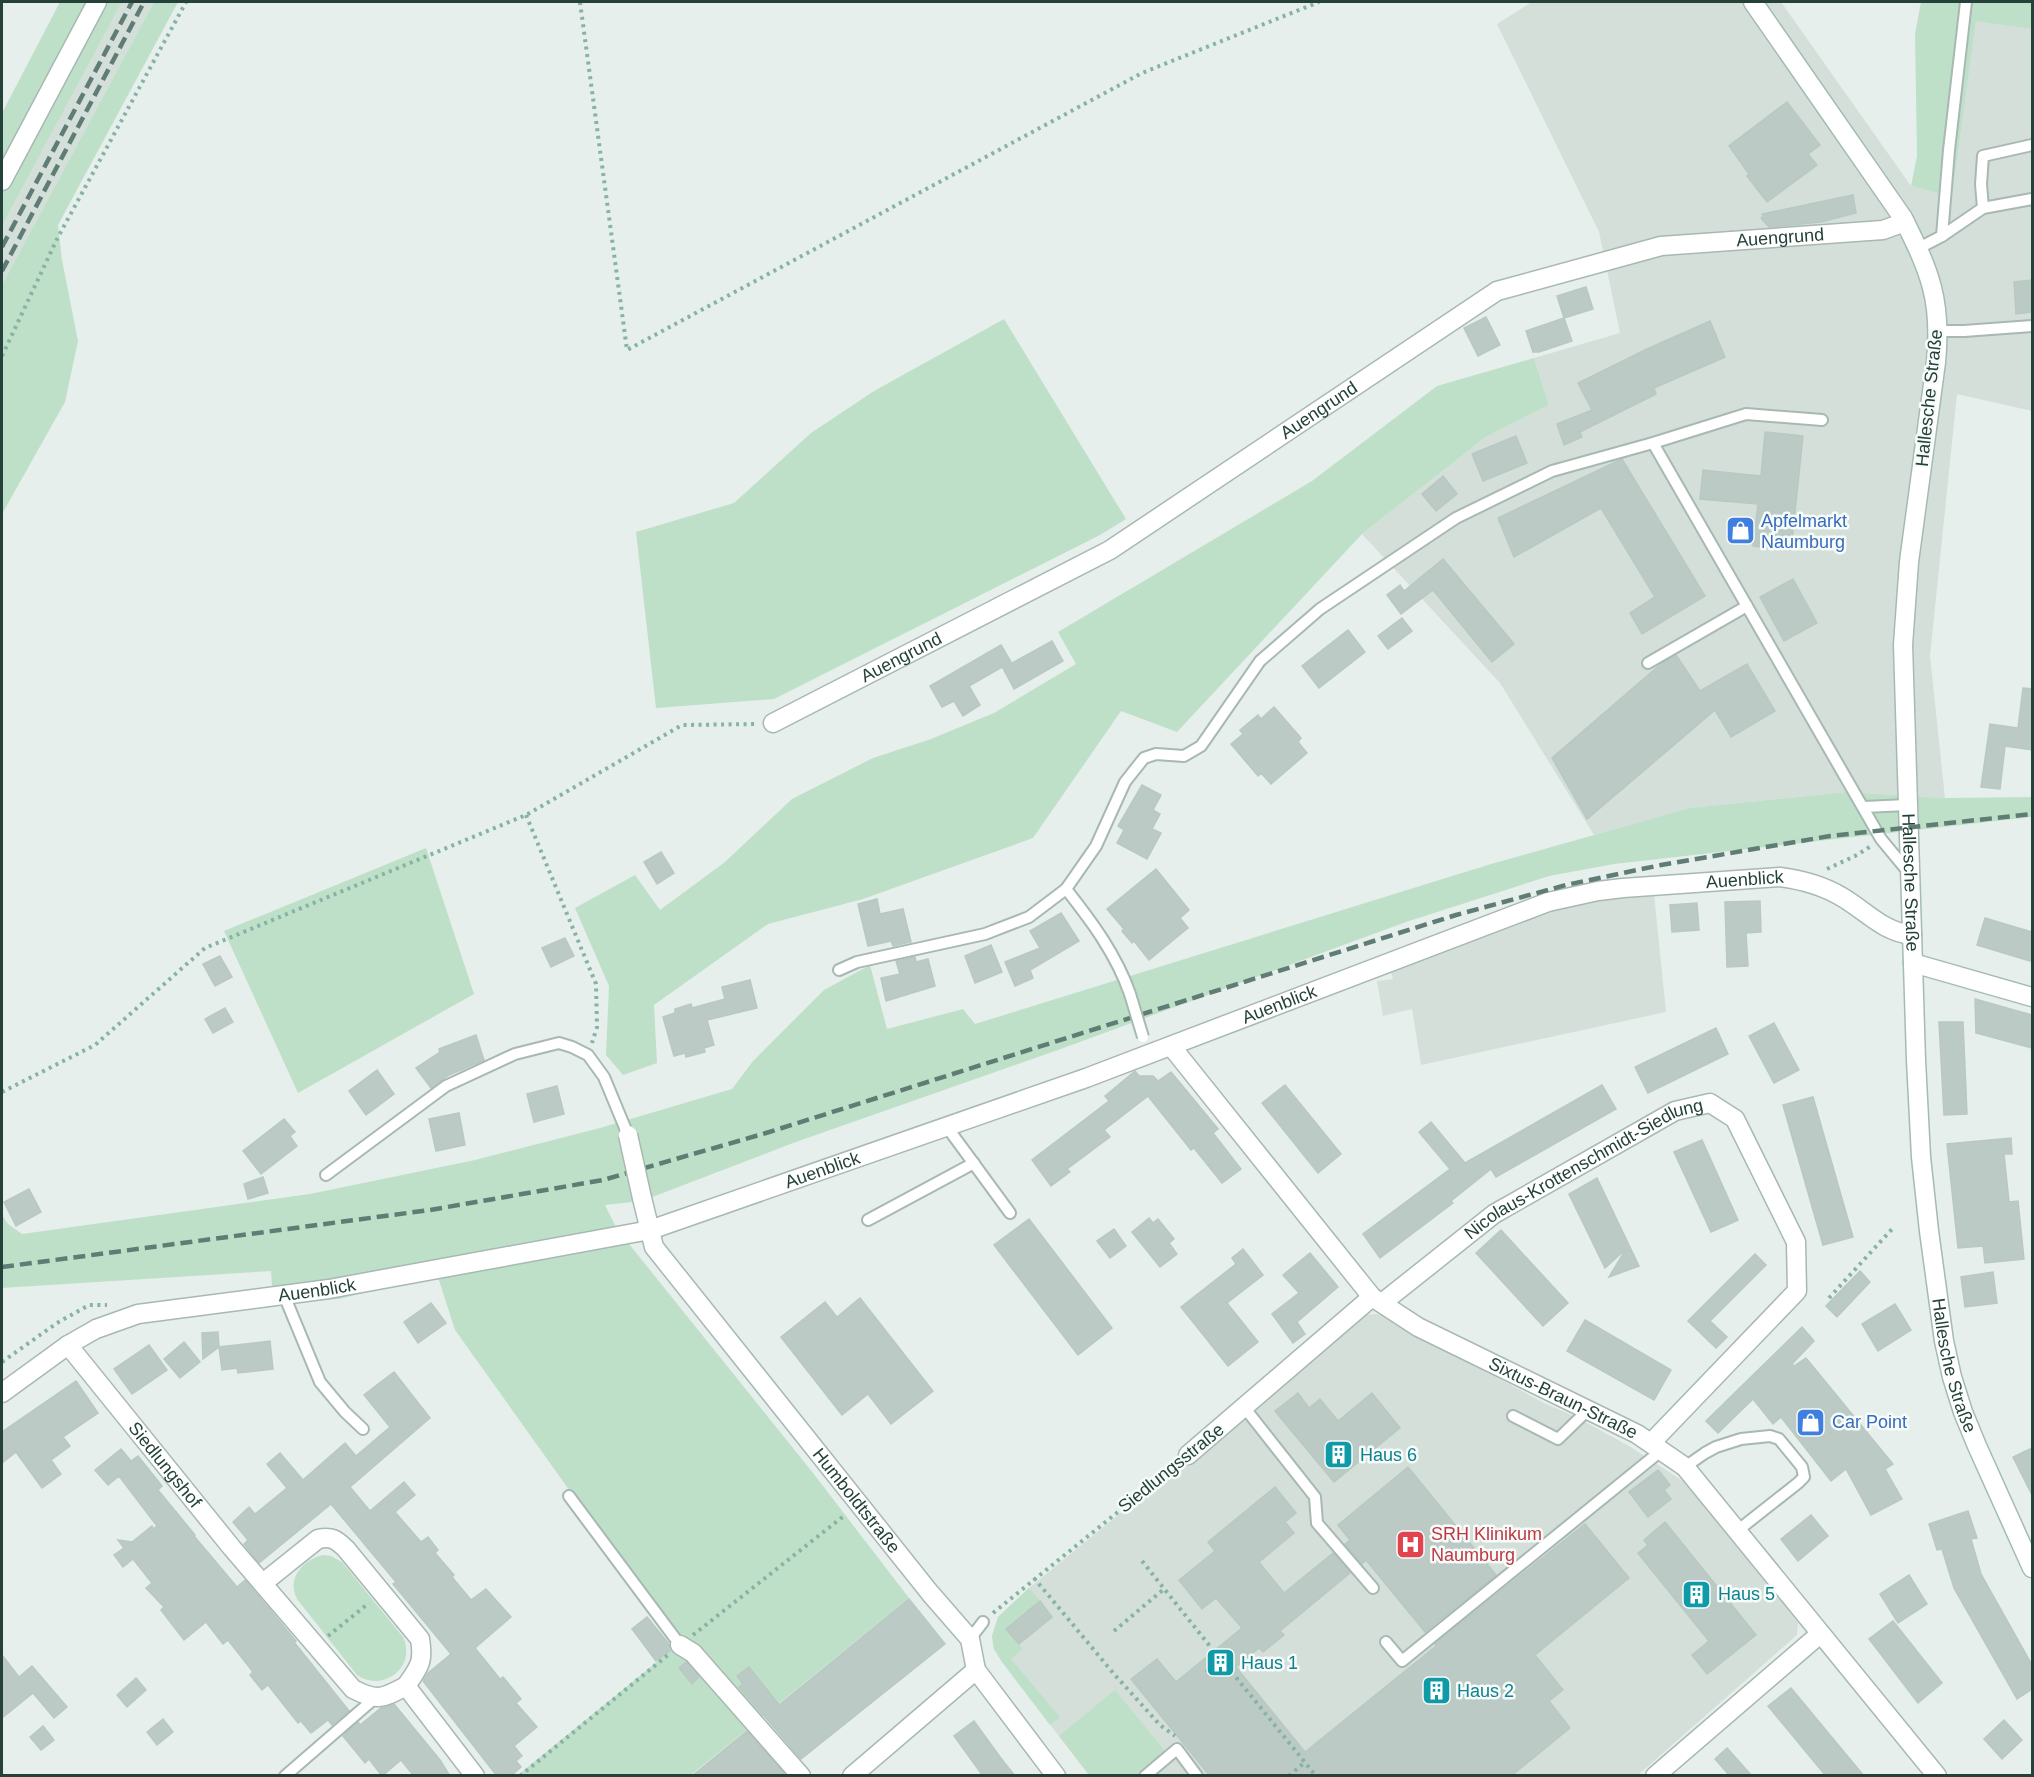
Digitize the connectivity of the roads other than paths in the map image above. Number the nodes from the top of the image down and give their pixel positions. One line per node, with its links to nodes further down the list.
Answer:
1 (97, 2): 5 (street)
2 (1753, 2): 8 (street, Hallesche Straße)
3 (1966, 2): 9 (lane)
4 (2032, 145): 7 (lane)
5 (2, 182)
6 (2032, 199): 7 (lane)
7 (1983, 208): 9 (lane)
8 (1905, 222): 10 (street, Hallesche Straße); 17 (street, Auengrund)
9 (1942, 236): 10 (lane)
10 (1919, 248): 12 (street, Hallesche Straße)
11 (2032, 326): 12 (lane)
12 (1939, 331): 18 (street, Hallesche Straße)
13 (1822, 420): 14 (lane)
14 (1653, 443): 15 (lane); 21 (lane)
15 (1747, 606): 16 (lane); 19 (lane)
16 (1647, 663)
17 (773, 723)
18 (1907, 805): 19 (lane); 20 (street, Hallesche Straße)
19 (1864, 807): 20 (lane)
20 (1910, 874): 22 (street, Hallesche Straße)
21 (1066, 889): 24 (lane); 26 (lane, bridge)
22 (1912, 935): 23 (street, Hallesche Straße); 27 (street, Auenblick)
23 (1913, 963): 25 (street); 48 (street, Hallesche Straße)
24 (839, 970)
25 (2032, 997)
26 (1145, 1046): 27 (street, Auenblick); 28 (street, Auenblick)
27 (1172, 1046): 36 (street, Sixtus-Braun-Straße)
28 (947, 1127): 30 (lane); 34 (street, Auenblick)
29 (628, 1135): 31 (lane); 34 (street, bridge)
30 (974, 1163): 32 (lane); 33 (lane)
31 (326, 1175)
32 (1011, 1213)
33 (868, 1220)
34 (650, 1230): 35 (street, Auenblick); 53 (street, Humboldtstraße)
35 (284, 1294): 37 (street, Auenblick); 42 (lane)
36 (1377, 1300): 39 (street, Siedlungsstraße); 40 (street, Sixtus-Braun-Straße); 43 (street, Nicolaus-Krottenschmidt-Siedlung)
37 (68, 1345): 38 (street, Auenblick); 49 (street, Siedlungshof)
38 (2, 1393)
39 (1244, 1407): 44 (street, Siedlungsstraße); 50 (lane)
40 (1587, 1411): 41 (lane); 43 (street, Sixtus-Braun-Straße)
41 (1513, 1416)
42 (363, 1429)
43 (1656, 1446): 45 (street, Sixtus-Braun-Straße); 54 (lane)
44 (1188, 1455)
45 (1685, 1467): 47 (street, Sixtus-Braun-Straße); 47 (lane)
46 (569, 1496): 55 (lane)
47 (1737, 1531): 52 (street, Sixtus-Braun-Straße)
48 (2032, 1568)
49 (263, 1583): 57 (street); 58 (street, Siedlungshof)
50 (1373, 1588)
51 (983, 1622): 53 (lane)
52 (1820, 1634): 66 (street); 67 (street, Sixtus-Braun-Straße)
53 (970, 1639): 56 (street)
54 (1386, 1641)
55 (680, 1645): 61 (street)
56 (976, 1670): 62 (street); 63 (street)
57 (406, 1686): 58 (street); 60 (street)
58 (375, 1698): 59 (lane)
59 (285, 1776)
60 (475, 1776)
61 (801, 1776)
62 (852, 1776)
63 (1056, 1776)
64 (1144, 1776): 65 (lane)
65 (1197, 1776)
66 (1655, 1776)
67 (1937, 1776)

